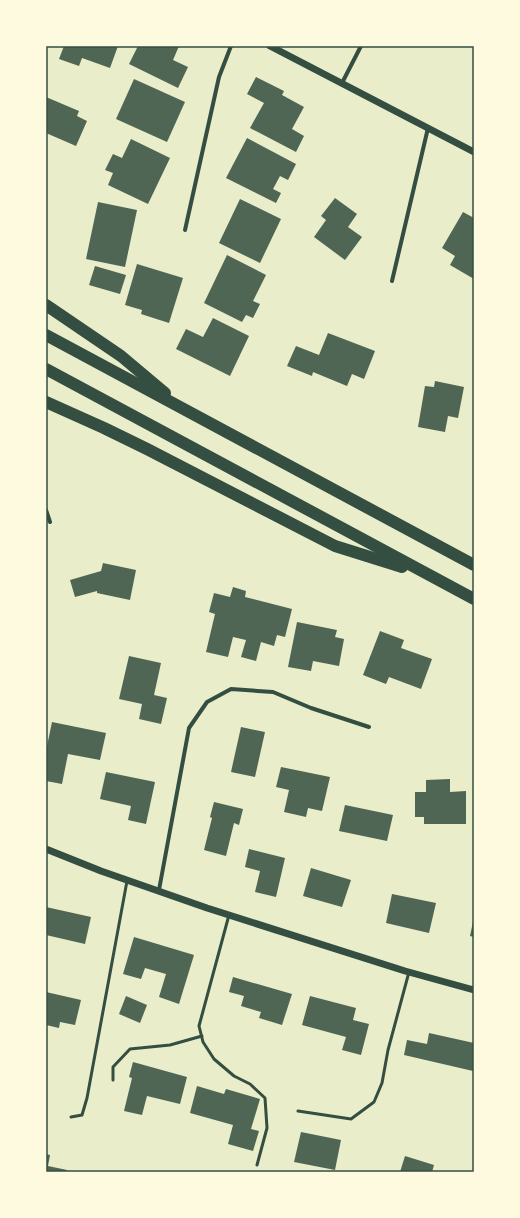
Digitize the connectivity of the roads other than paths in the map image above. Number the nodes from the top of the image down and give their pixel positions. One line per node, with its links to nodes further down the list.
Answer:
1 (231, 46): 7 (street)
2 (270, 46): 4 (street)
3 (361, 46): 4 (street)
4 (342, 83): 5 (street)
5 (428, 128): 6 (street); 8 (street)
6 (474, 152)
7 (185, 230)
8 (392, 281)
9 (46, 305): 13 (highway)
10 (46, 335): 13 (highway)
11 (46, 369): 17 (highway)
12 (46, 402): 17 (highway)
13 (184, 410): 16 (highway)
14 (46, 510): 15 (street)
15 (50, 522)
16 (474, 565)
17 (428, 575): 18 (highway)
18 (474, 598)
19 (369, 727): 22 (street)
20 (46, 849): 21 (street)
21 (128, 880): 22 (street); 29 (lane)
22 (159, 890): 23 (street)
23 (229, 915): 24 (street); 26 (lane)
24 (408, 972): 25 (street); 28 (lane)
25 (474, 990)
26 (202, 1036): 27 (lane); 30 (lane)
27 (113, 1080)
28 (298, 1111)
29 (71, 1117)
30 (257, 1165)

